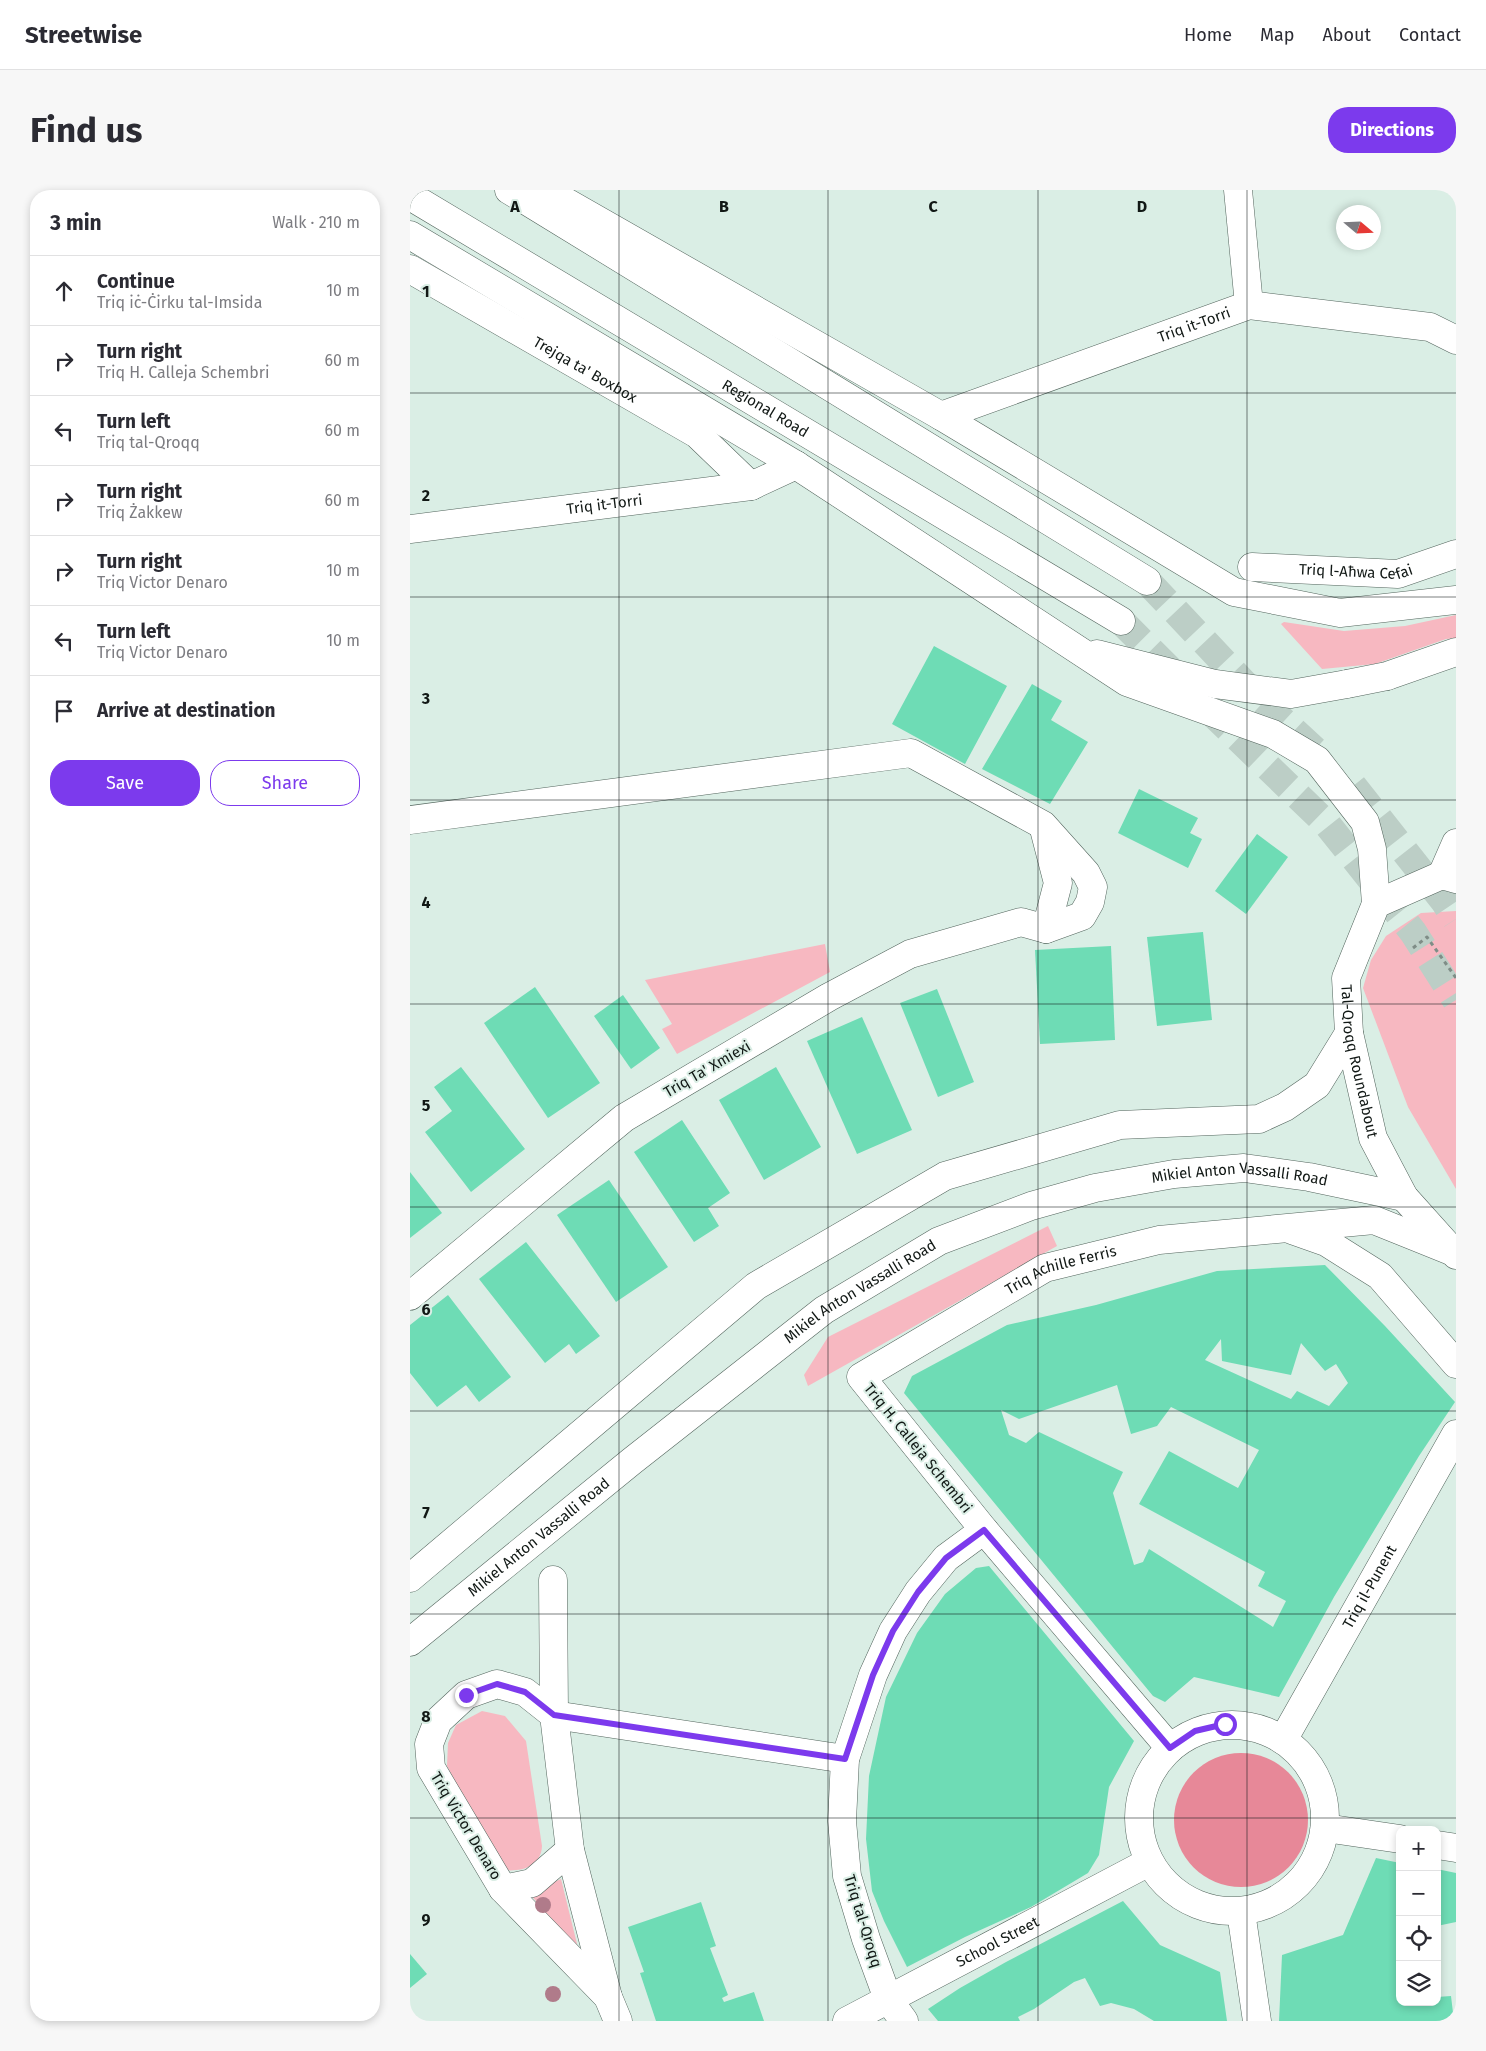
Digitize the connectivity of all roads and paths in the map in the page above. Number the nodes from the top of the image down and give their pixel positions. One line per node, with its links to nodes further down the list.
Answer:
1 (509, 190): 15 (main road)
2 (545, 190): 9 (main road)
3 (1238, 190): 7 (main road)
4 (410, 196): 17 (main road, Regional Road)
5 (410, 235): 10 (main road)
6 (410, 269): 11 (main road, Trejqa ta' Boxbox)
7 (1249, 305): 8 (main road, Triq it-Torri); 9 (main road, Triq it-Torri)
8 (1456, 340)
9 (941, 416): 16 (main road)
10 (796, 465): 11 (main road, Triq it-Torri); 18 (main road)
11 (751, 486): 12 (main road, Triq it-Torri)
12 (410, 530)
13 (1456, 554): 14 (main road, Triq l-Aħwa Cefai)
14 (1252, 567)
15 (1147, 581)
16 (1456, 600)
17 (1121, 621)
18 (1076, 648): 19 (main road, bridge); 24 (main road)
19 (1456, 652)
20 (410, 820): 21 (main road)
21 (1042, 825): 25 (main road); 25 (main road)
22 (1456, 843): 23 (main road)
23 (1449, 877): 24 (main road)
24 (1376, 904): 28 (main road, Tal-Qroqq Roundabout)
25 (1046, 929): 32 (main road, Triq Ta' Xmiexi)
26 (1413, 948): 27 (path)
27 (1456, 978)
28 (1349, 1033): 29 (main road, Tal-Qroqq Roundabout); 37 (main road)
29 (1404, 1197): 31 (main road, Tal-Qroqq Roundabout); 39 (main road, Mikiel Anton Vassalli Road)
30 (1284, 1227): 31 (main road, Triq Achille Ferris); 33 (main road, Triq Achille Ferris); 34 (main road, Triq Achille Ferris)
31 (1454, 1253)
32 (410, 1296)
33 (1456, 1364)
34 (861, 1377): 36 (main road, Triq H. Calleja Schembri)
35 (1456, 1434): 41 (main road, Triq il-Punent)
36 (984, 1530): 42 (main road, Triq H. Calleja Schembri); 43 (main road, Triq tal-Qroqq)
37 (410, 1578)
38 (553, 1580): 40 (main road, Triq Victor Denaro)
39 (410, 1642)
40 (554, 1715): 43 (main road); 44 (main road, Triq Victor Denaro); 49 (main road, Triq Victor Denaro)
41 (1283, 1740): 42 (main road); 45 (main road)
42 (1170, 1748): 50 (main road)
43 (845, 1759): 53 (main road, Triq tal-Qroqq)
44 (421, 1770): 51 (main road, Triq Victor Denaro)
45 (1325, 1828): 46 (main road); 52 (main road)
46 (1396, 1838)
47 (1441, 1846): 48 (main road)
48 (1456, 1848)
49 (570, 1850): 51 (main road); 54 (main road, Triq Victor Denaro)
50 (1149, 1862): 52 (main road); 53 (main road, School Street)
51 (503, 1889): 54 (main road, Triq Victor Denaro)
52 (1241, 1912): 57 (main road)
53 (888, 1999): 55 (main road, School Street); 56 (main road, Triq tal-Qroqq)
54 (613, 2009)
55 (847, 2021)
56 (904, 2021)
57 (1258, 2021)

